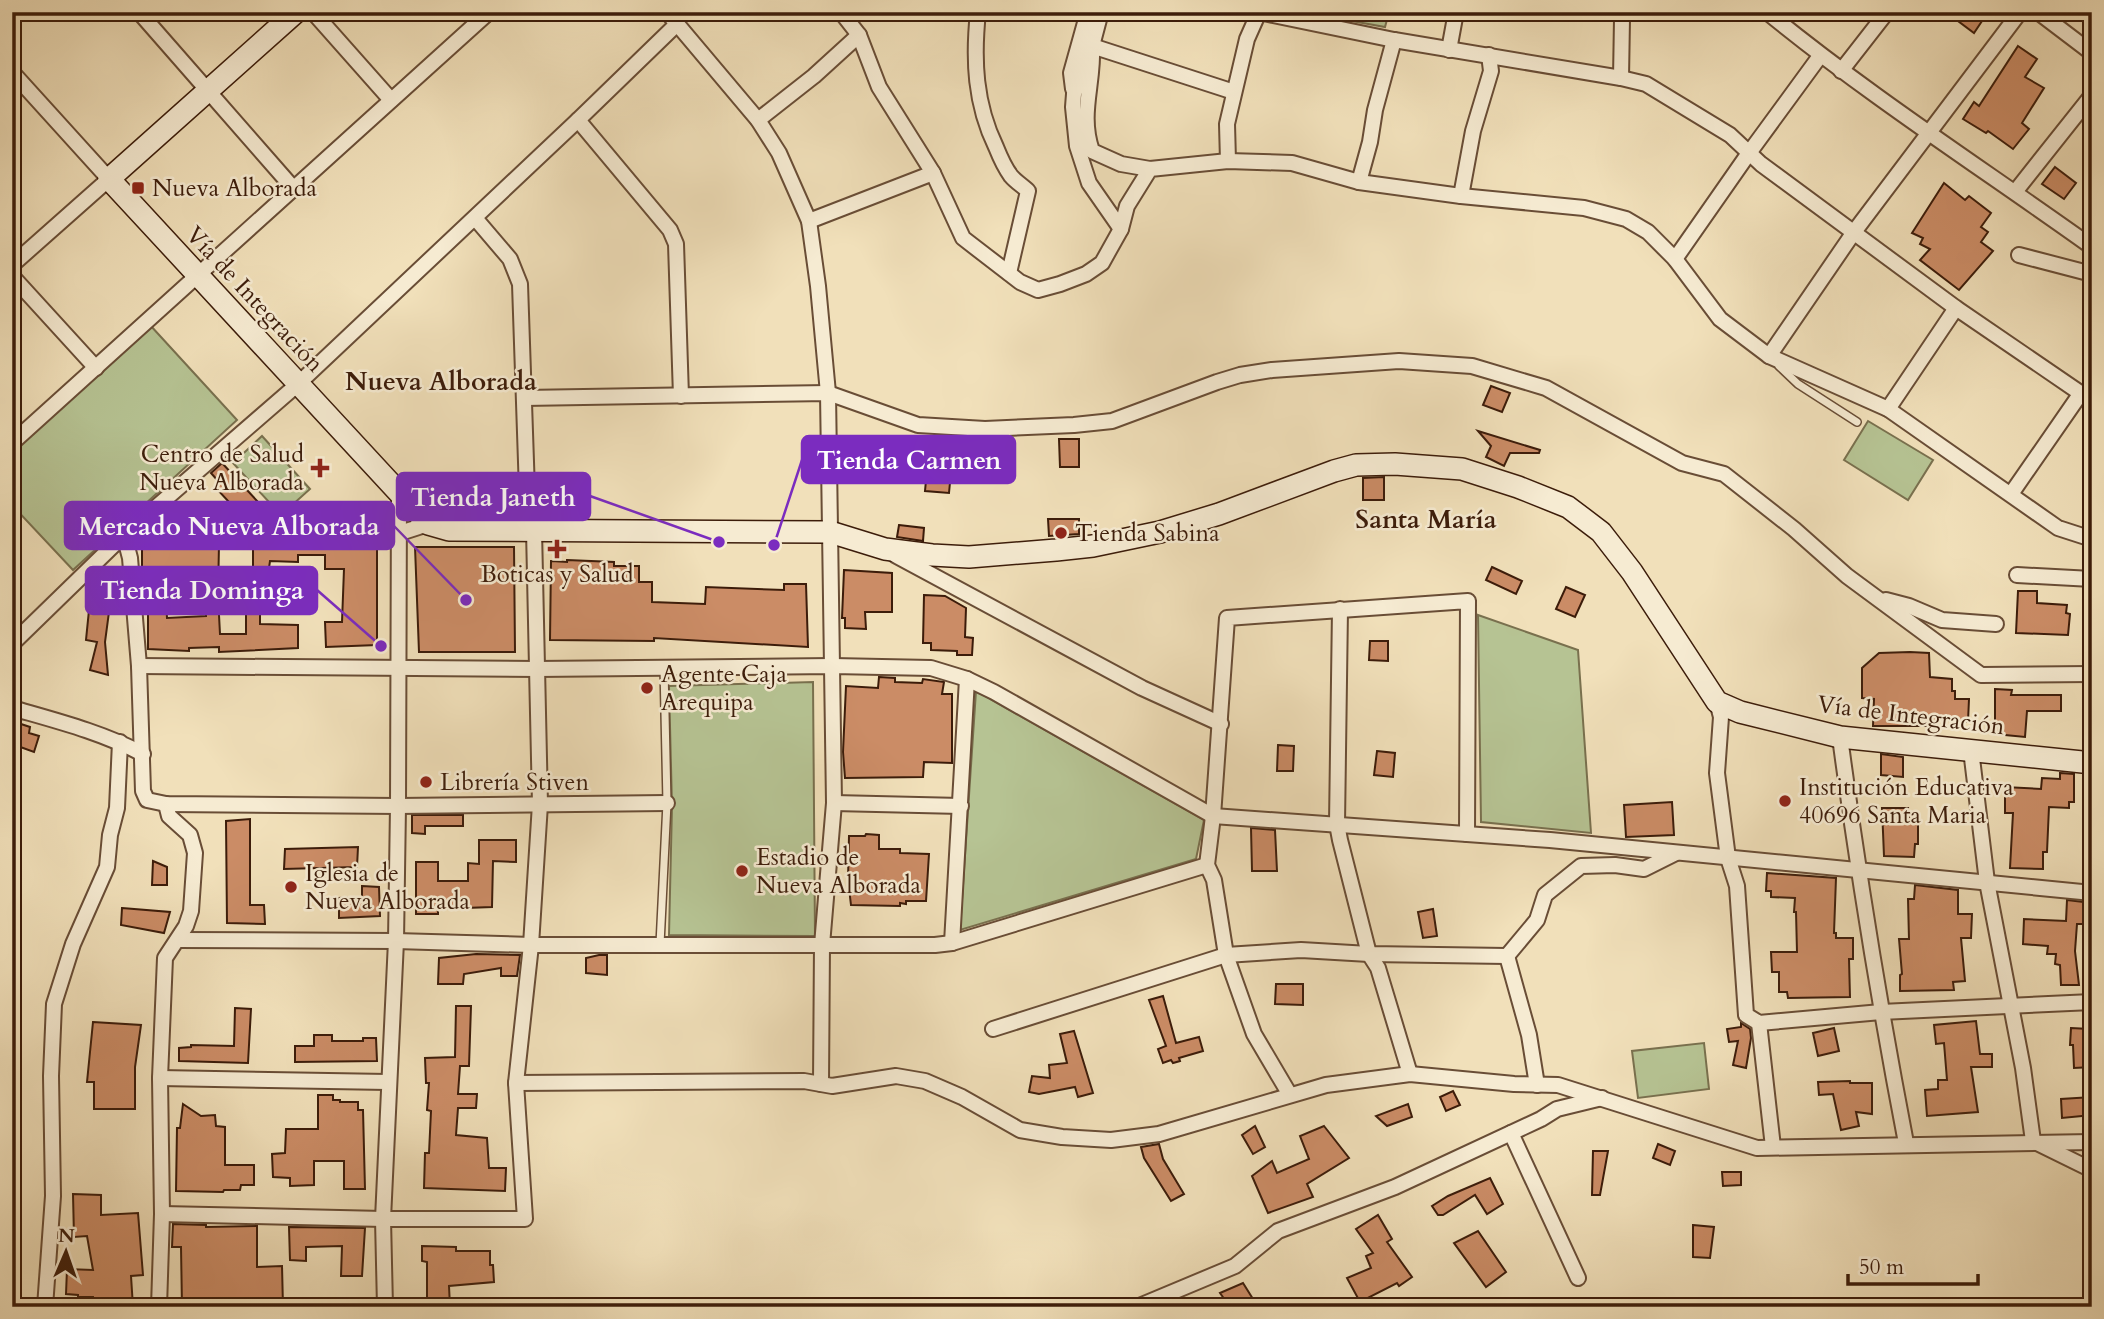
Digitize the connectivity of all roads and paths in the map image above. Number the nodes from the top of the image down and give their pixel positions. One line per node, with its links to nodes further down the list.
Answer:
1 (139, 12): 27 (street)
2 (296, 12): 27 (main road)
3 (313, 12): 31 (street)
4 (489, 12): 31 (street)
5 (841, 12): 17 (street)
6 (978, 12): 52 (street)
7 (1088, 12): 29 (street)
8 (1101, 12): 19 (street)
9 (1259, 12): 18 (street); 28 (street)
10 (1456, 12): 20 (street)
11 (1768, 12): 23 (street)
12 (1887, 12): 24 (street)
13 (2020, 12): 34 (street)
14 (2038, 12): 21 (street)
15 (1623, 14): 26 (street)
16 (672, 18): 32 (street); 33 (street)
17 (859, 35): 33 (street); 38 (street)
18 (1394, 40): 20 (street); 40 (street)
19 (1092, 46): 28 (street); 29 (street); 37 (street)
20 (1449, 50): 22 (street)
21 (2092, 53)
22 (1489, 55): 26 (street); 43 (street)
23 (1820, 56): 24 (street); 35 (street)
24 (1841, 71): 34 (street)
25 (12, 72): 39 (street)
26 (1621, 78): 35 (street)
27 (209, 91): 39 (main road); 41 (street)
28 (1234, 92): 36 (street)
29 (1074, 94): 46 (street)
30 (2092, 95): 42 (street)
31 (391, 100): 41 (street)
32 (578, 120): 44 (street); 61 (street)
33 (758, 120): 45 (street)
34 (1927, 134): 42 (street); 47 (street)
35 (1749, 153): 47 (street); 50 (street)
36 (1228, 161): 37 (street); 40 (street)
37 (1150, 169): 46 (street)
38 (933, 173): 45 (street); 52 (street)
39 (109, 180): 51 (street); 55 (main road, Vía de Integración)
40 (1359, 182): 43 (street)
41 (294, 189): 55 (street)
42 (2015, 192): 48 (street)
43 (1461, 196): 50 (street)
44 (475, 218): 59 (street); 63 (street)
45 (809, 221): 60 (street)
46 (1121, 229): 52 (street)
47 (1854, 232): 56 (street); 57 (street)
48 (2092, 247)
49 (2019, 255): 53 (street)
50 (1675, 259): 57 (street)
51 (12, 265)
52 (1009, 273)
53 (2092, 274)
54 (12, 276): 58 (street)
55 (199, 276): 58 (street); 59 (main road, Vía de Integración)
56 (1956, 308): 62 (street); 64 (street)
57 (1769, 356): 64 (street); 65 (lane)
58 (96, 368): 66 (street)
59 (298, 384): 68 (main road, Vía de Integración); 73 (street)
60 (828, 393): 61 (street); 71 (street); 78 (street)
61 (681, 396): 63 (street)
62 (2087, 397): 67 (street)
63 (524, 398): 70 (street)
64 (1888, 410): 67 (street)
65 (1857, 422)
66 (12, 443)
67 (2011, 494): 74 (street)
68 (399, 495): 69 (main road, Vía de Integración); 72 (street)
69 (428, 524): 70 (main road); 72 (street)
70 (534, 530): 71 (main road); 86 (street)
71 (830, 532): 75 (main road); 83 (street)
72 (397, 534): 73 (street); 84 (street)
73 (124, 535): 81 (street); 82 (street)
74 (2092, 539)
75 (885, 549): 89 (main road); 91 (street)
76 (2017, 575): 77 (street)
77 (2092, 579)
78 (1877, 598): 80 (street); 87 (street)
79 (1340, 609): 91 (street); 104 (street); 105 (street)
80 (1996, 624)
81 (12, 644)
82 (139, 666): 84 (street); 95 (street)
83 (833, 666): 85 (street); 88 (street); 98 (street)
84 (400, 668): 86 (street); 101 (street)
85 (664, 668): 86 (street); 97 (lane)
86 (537, 669): 100 (street)
87 (2092, 674)
88 (967, 679): 102 (street); 103 (street)
89 (1717, 702): 92 (main road, Vía de Integración); 107 (street)
90 (12, 708): 93 (street)
91 (1221, 724): 103 (street)
92 (1840, 737): 94 (main road, Vía de Integración); 109 (street)
93 (120, 742): 95 (street); 143 (street)
94 (1971, 750): 96 (main road, Vía de Integración); 110 (street)
95 (143, 754): 99 (street)
96 (2092, 763)
97 (667, 803): 100 (street); 115 (lane)
98 (834, 803): 102 (street); 117 (street)
99 (166, 804): 101 (street); 112 (street)
100 (540, 804): 101 (street); 116 (street)
101 (398, 806): 113 (street)
102 (961, 806): 114 (street)
103 (1213, 816): 104 (street); 108 (street)
104 (1338, 824): 105 (street); 118 (street)
105 (1467, 834): 106 (street)
106 (1676, 853): 107 (street); 120 (street)
107 (1728, 858): 109 (street); 124 (street)
108 (1207, 865): 114 (street); 119 (street)
109 (1858, 869): 110 (street); 123 (street)
110 (1987, 882): 111 (street); 122 (street)
111 (2092, 893)
112 (178, 940): 113 (street); 127 (street)
113 (396, 941): 116 (street); 128 (street)
114 (952, 943): 117 (street)
115 (660, 944): 116 (street); 117 (street)
116 (531, 945): 129 (street)
117 (822, 945): 130 (street)
118 (1369, 954): 119 (street); 120 (street); 126 (street)
119 (1226, 955): 125 (street); 132 (street)
120 (1507, 956): 131 (street)
121 (2092, 1002): 122 (street)
122 (2011, 1005): 123 (street); 135 (street)
123 (1881, 1012): 124 (street); 137 (street)
124 (1759, 1023): 138 (street)
125 (993, 1028)
126 (1410, 1074): 131 (street); 132 (street)
127 (160, 1079): 128 (street); 140 (street)
128 (388, 1082): 141 (street)
129 (516, 1083): 130 (street); 141 (street)
130 (821, 1084): 132 (street)
131 (1537, 1085): 133 (street)
132 (1290, 1095)
133 (1604, 1098): 134 (street); 138 (street)
134 (1511, 1133): 142 (street); 146 (street)
135 (2033, 1141): 136 (street); 137 (street); 139 (street)
136 (2092, 1142)
137 (1906, 1143): 138 (street)
138 (1773, 1147)
139 (2092, 1170)
140 (162, 1214): 141 (street); 144 (street)
141 (383, 1219): 145 (street)
142 (1578, 1278)
143 (45, 1307)
144 (159, 1307)
145 (385, 1307)
146 (1137, 1307)

